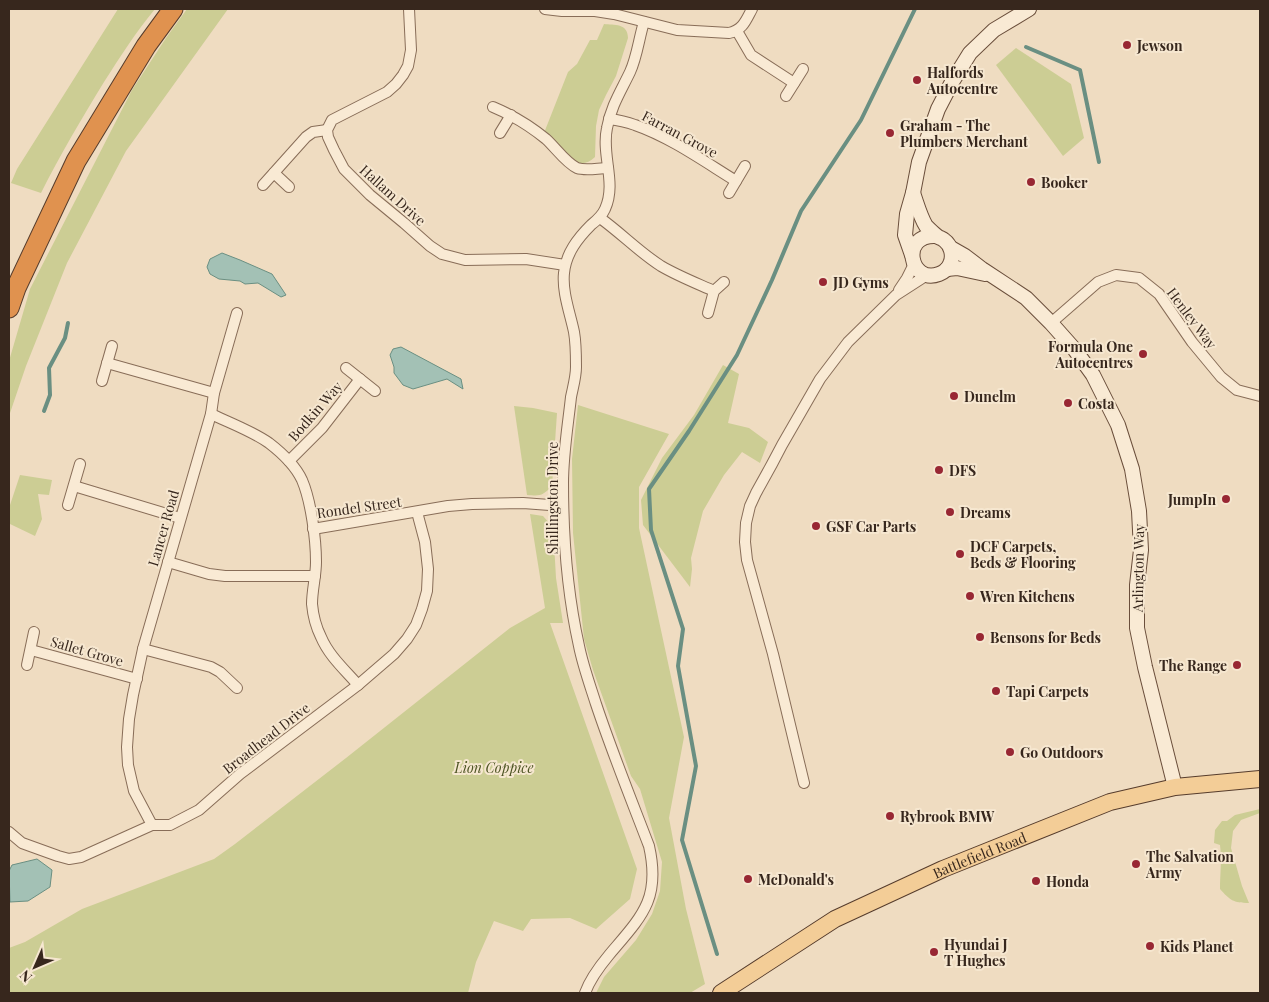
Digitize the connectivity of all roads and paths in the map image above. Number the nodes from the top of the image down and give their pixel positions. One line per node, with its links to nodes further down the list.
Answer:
1 (173, 9): 35 (highway)
2 (409, 9): 14 (street)
3 (544, 9): 6 (street)
4 (752, 9): 7 (street)
5 (1029, 9): 23 (street)
6 (644, 22): 7 (street); 13 (street, Shillingston Drive)
7 (737, 32): 9 (street)
8 (803, 69): 9 (street)
9 (794, 83): 10 (street)
10 (786, 96)
11 (492, 107): 12 (street)
12 (511, 115): 15 (street); 17 (street)
13 (609, 119): 17 (street, Shillingston Drive); 19 (street, Farran Grove)
14 (327, 130): 18 (street); 28 (street, Hallam Drive)
15 (500, 133)
16 (745, 166): 19 (street)
17 (608, 168): 24 (street, Shillingston Drive)
18 (274, 172): 20 (street); 21 (street)
19 (736, 180): 22 (street)
20 (263, 185)
21 (290, 187)
22 (729, 193)
23 (913, 193): 25 (street, Arlington Way); 27 (street)
24 (600, 218): 28 (street, Shillingston Drive); 33 (street)
25 (936, 236): 26 (street, Arlington Way); 27 (street, Arlington Way)
26 (951, 248): 29 (street); 31 (street, Arlington Way)
27 (913, 260): 30 (street); 34 (street, Arlington Way)
28 (565, 265): 52 (street, Shillingston Drive)
29 (947, 269): 30 (street, Arlington Way); 31 (street, Arlington Way)
30 (927, 275): 34 (street, Arlington Way)
31 (992, 276): 38 (street, Arlington Way)
32 (724, 282): 33 (street)
33 (714, 291): 36 (street)
34 (896, 295): 66 (street, Arlington Way)
35 (9, 308)
36 (708, 312)
37 (237, 313): 45 (street)
38 (1051, 323): 46 (street, Henley Way); 67 (street, Arlington Way)
39 (112, 346): 40 (street)
40 (107, 363): 43 (street); 45 (street)
41 (346, 368): 42 (street)
42 (360, 379): 44 (street); 48 (street, Bodkin Way)
43 (102, 381)
44 (375, 391)
45 (214, 393): 47 (street)
46 (1260, 396)
47 (211, 414): 48 (street, Rondel Street); 54 (street, Lancer Road)
48 (289, 461): 55 (street, Rondel Street)
49 (80, 464): 50 (street)
50 (74, 486): 51 (street); 54 (street)
51 (68, 505)
52 (564, 506): 53 (street, Rondel Street); 70 (street, Shillingston Drive)
53 (416, 512): 55 (street, Rondel Street); 63 (street, Broadhead Drive)
54 (180, 518): 56 (street, Lancer Road)
55 (313, 529): 57 (street)
56 (168, 562): 57 (street); 59 (street, Lancer Road)
57 (315, 576): 63 (street)
58 (34, 632): 60 (street)
59 (143, 649): 62 (street, Lancer Road); 64 (street)
60 (31, 650): 61 (street); 62 (street, Sallet Grove)
61 (27, 665)
62 (137, 679): 68 (street, Lancer Road)
63 (358, 685): 68 (street, Broadhead Drive)
64 (237, 688)
65 (1260, 778): 67 (main road, Battlefield Road)
66 (804, 783)
67 (1175, 788): 71 (main road, Battlefield Road)
68 (152, 825): 69 (street, Broadhead Drive)
69 (9, 832)
70 (584, 993)
71 (722, 993)

